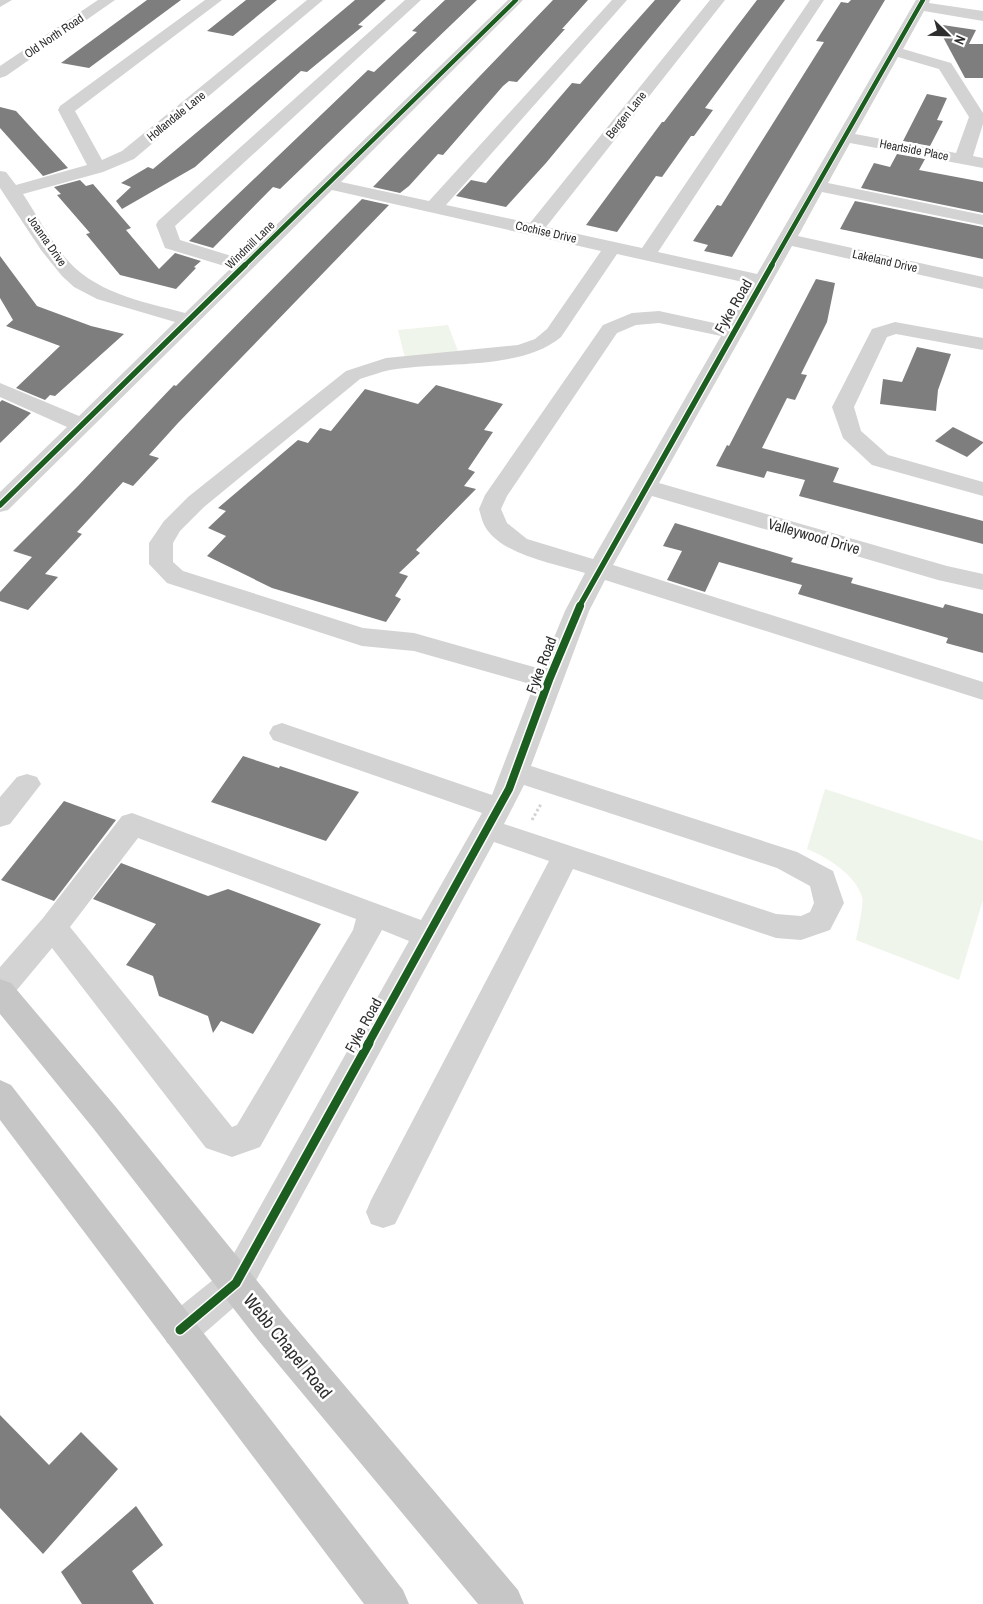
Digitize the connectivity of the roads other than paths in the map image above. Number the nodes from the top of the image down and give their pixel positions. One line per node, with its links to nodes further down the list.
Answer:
1 (5, 0): 10 (street)
2 (108, 0): 14 (street, Old North Road)
3 (215, 0): 18 (street)
4 (316, 0): 18 (street, Hollandale Lane)
5 (414, 0): 29 (street)
6 (516, 0): 20 (street, Windmill Lane)
7 (620, 0): 23 (street)
8 (718, 0): 25 (street, Bergen Lane)
9 (818, 0): 28 (street)
10 (0, 3)
11 (922, 3): 12 (street); 13 (street, Fyke Road)
12 (983, 16)
13 (894, 51): 15 (street, Fyke Road); 16 (street)
14 (0, 73)
15 (846, 137): 16 (street, Heartside Place); 21 (street, Fyke Road)
16 (963, 159): 17 (street, Heartside Place)
17 (983, 163)
18 (97, 168): 22 (street, Hollandale Lane)
19 (0, 176): 22 (street, Joanna Drive)
20 (328, 184): 23 (street, Cochise Drive); 29 (street, Windmill Lane)
21 (817, 186): 24 (street); 26 (street, Fyke Road)
22 (13, 191): 32 (street, Joanna Drive)
23 (434, 207): 25 (street, Cochise Drive)
24 (983, 220)
25 (534, 230): 27 (street, Cochise Drive)
26 (787, 239): 30 (street, Fyke Road); 31 (street, Lakeland Drive)
27 (613, 247): 28 (street, Cochise Drive); 42 (street)
28 (647, 255): 30 (street, Cochise Drive)
29 (245, 266): 32 (street, Windmill Lane)
30 (763, 281): 33 (street, Fyke Road)
31 (983, 283)
32 (190, 320): 36 (street, Windmill Lane)
33 (734, 333): 37 (street, Fyke Road); 40 (street)
34 (983, 344): 38 (street)
35 (0, 389): 36 (street)
36 (82, 425): 39 (street, Windmill Lane)
37 (646, 487): 40 (street, Fyke Road); 41 (street, Valleywood Drive)
38 (983, 489)
39 (0, 506)
40 (599, 570): 42 (street, Fyke Road); 43 (street)
41 (983, 582)
42 (549, 680): 45 (street, Fyke Road)
43 (983, 691)
44 (282, 733): 48 (street)
45 (516, 772): 48 (street, Fyke Road); 49 (street)
46 (26, 784): 47 (street)
47 (0, 816)
48 (493, 819): 49 (street); 52 (street, Fyke Road)
49 (566, 856): 56 (street)
50 (372, 913): 51 (street); 51 (street); 52 (street)
51 (53, 926): 53 (street)
52 (428, 936): 57 (street, Fyke Road)
53 (0, 988)
54 (0, 992): 57 (main road, Webb Chapel Road)
55 (0, 1095): 58 (main road)
56 (382, 1212)
57 (236, 1283): 58 (street, Fyke Road); 60 (main road, Webb Chapel Road)
58 (180, 1330): 59 (main road)
59 (390, 1604)
60 (504, 1604)

